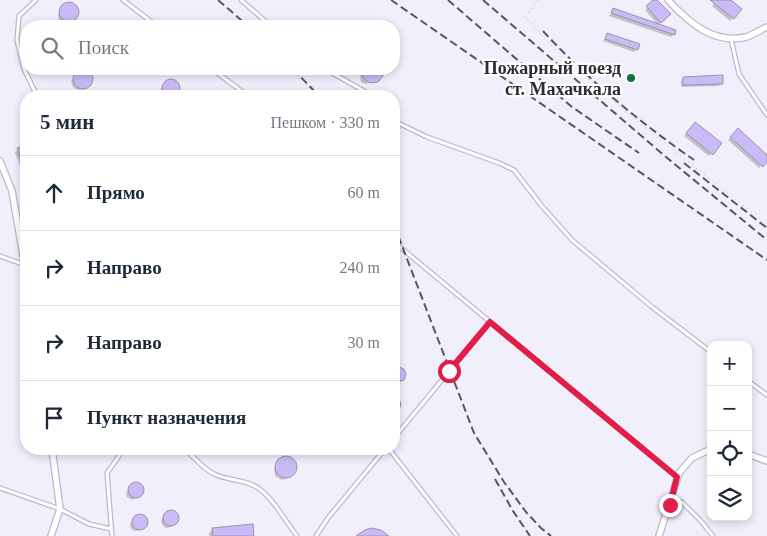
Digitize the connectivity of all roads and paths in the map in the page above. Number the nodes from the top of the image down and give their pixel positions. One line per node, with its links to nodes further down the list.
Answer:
1 (36, 0): 10 (lane)
2 (123, 0): 6 (lane)
3 (241, 0): 7 (lane)
4 (538, 0): 20 (path)
5 (668, 0): 9 (street)
6 (149, 20)
7 (264, 20)
8 (767, 27): 9 (street)
9 (731, 39): 17 (lane)
10 (20, 54)
11 (27, 75): 14 (lane)
12 (220, 75): 15 (lane)
13 (335, 75): 16 (lane)
14 (34, 90)
15 (240, 90)
16 (362, 90)
17 (767, 115)
18 (400, 124): 26 (lane)
19 (0, 161): 21 (street)
20 (767, 224)
21 (20, 236)
22 (400, 247): 25 (lane)
23 (0, 256): 24 (lane)
24 (20, 266)
25 (490, 322): 29 (lane); 38 (lane)
26 (707, 349)
27 (752, 384): 28 (lane)
28 (767, 395)
29 (400, 431)
30 (707, 451): 38 (street)
31 (53, 455): 41 (street)
32 (120, 455): 42 (lane)
33 (192, 455): 45 (lane)
34 (380, 455): 46 (lane)
35 (394, 455): 47 (lane)
36 (752, 455): 37 (street)
37 (767, 461)
38 (677, 477): 40 (street)
39 (0, 488): 41 (lane)
40 (670, 505): 48 (street); 49 (lane)
41 (60, 509): 42 (lane); 43 (street)
42 (111, 529): 44 (lane)
43 (51, 536)
44 (112, 536)
45 (296, 536)
46 (316, 536)
47 (456, 536)
48 (659, 536)
49 (713, 536)

